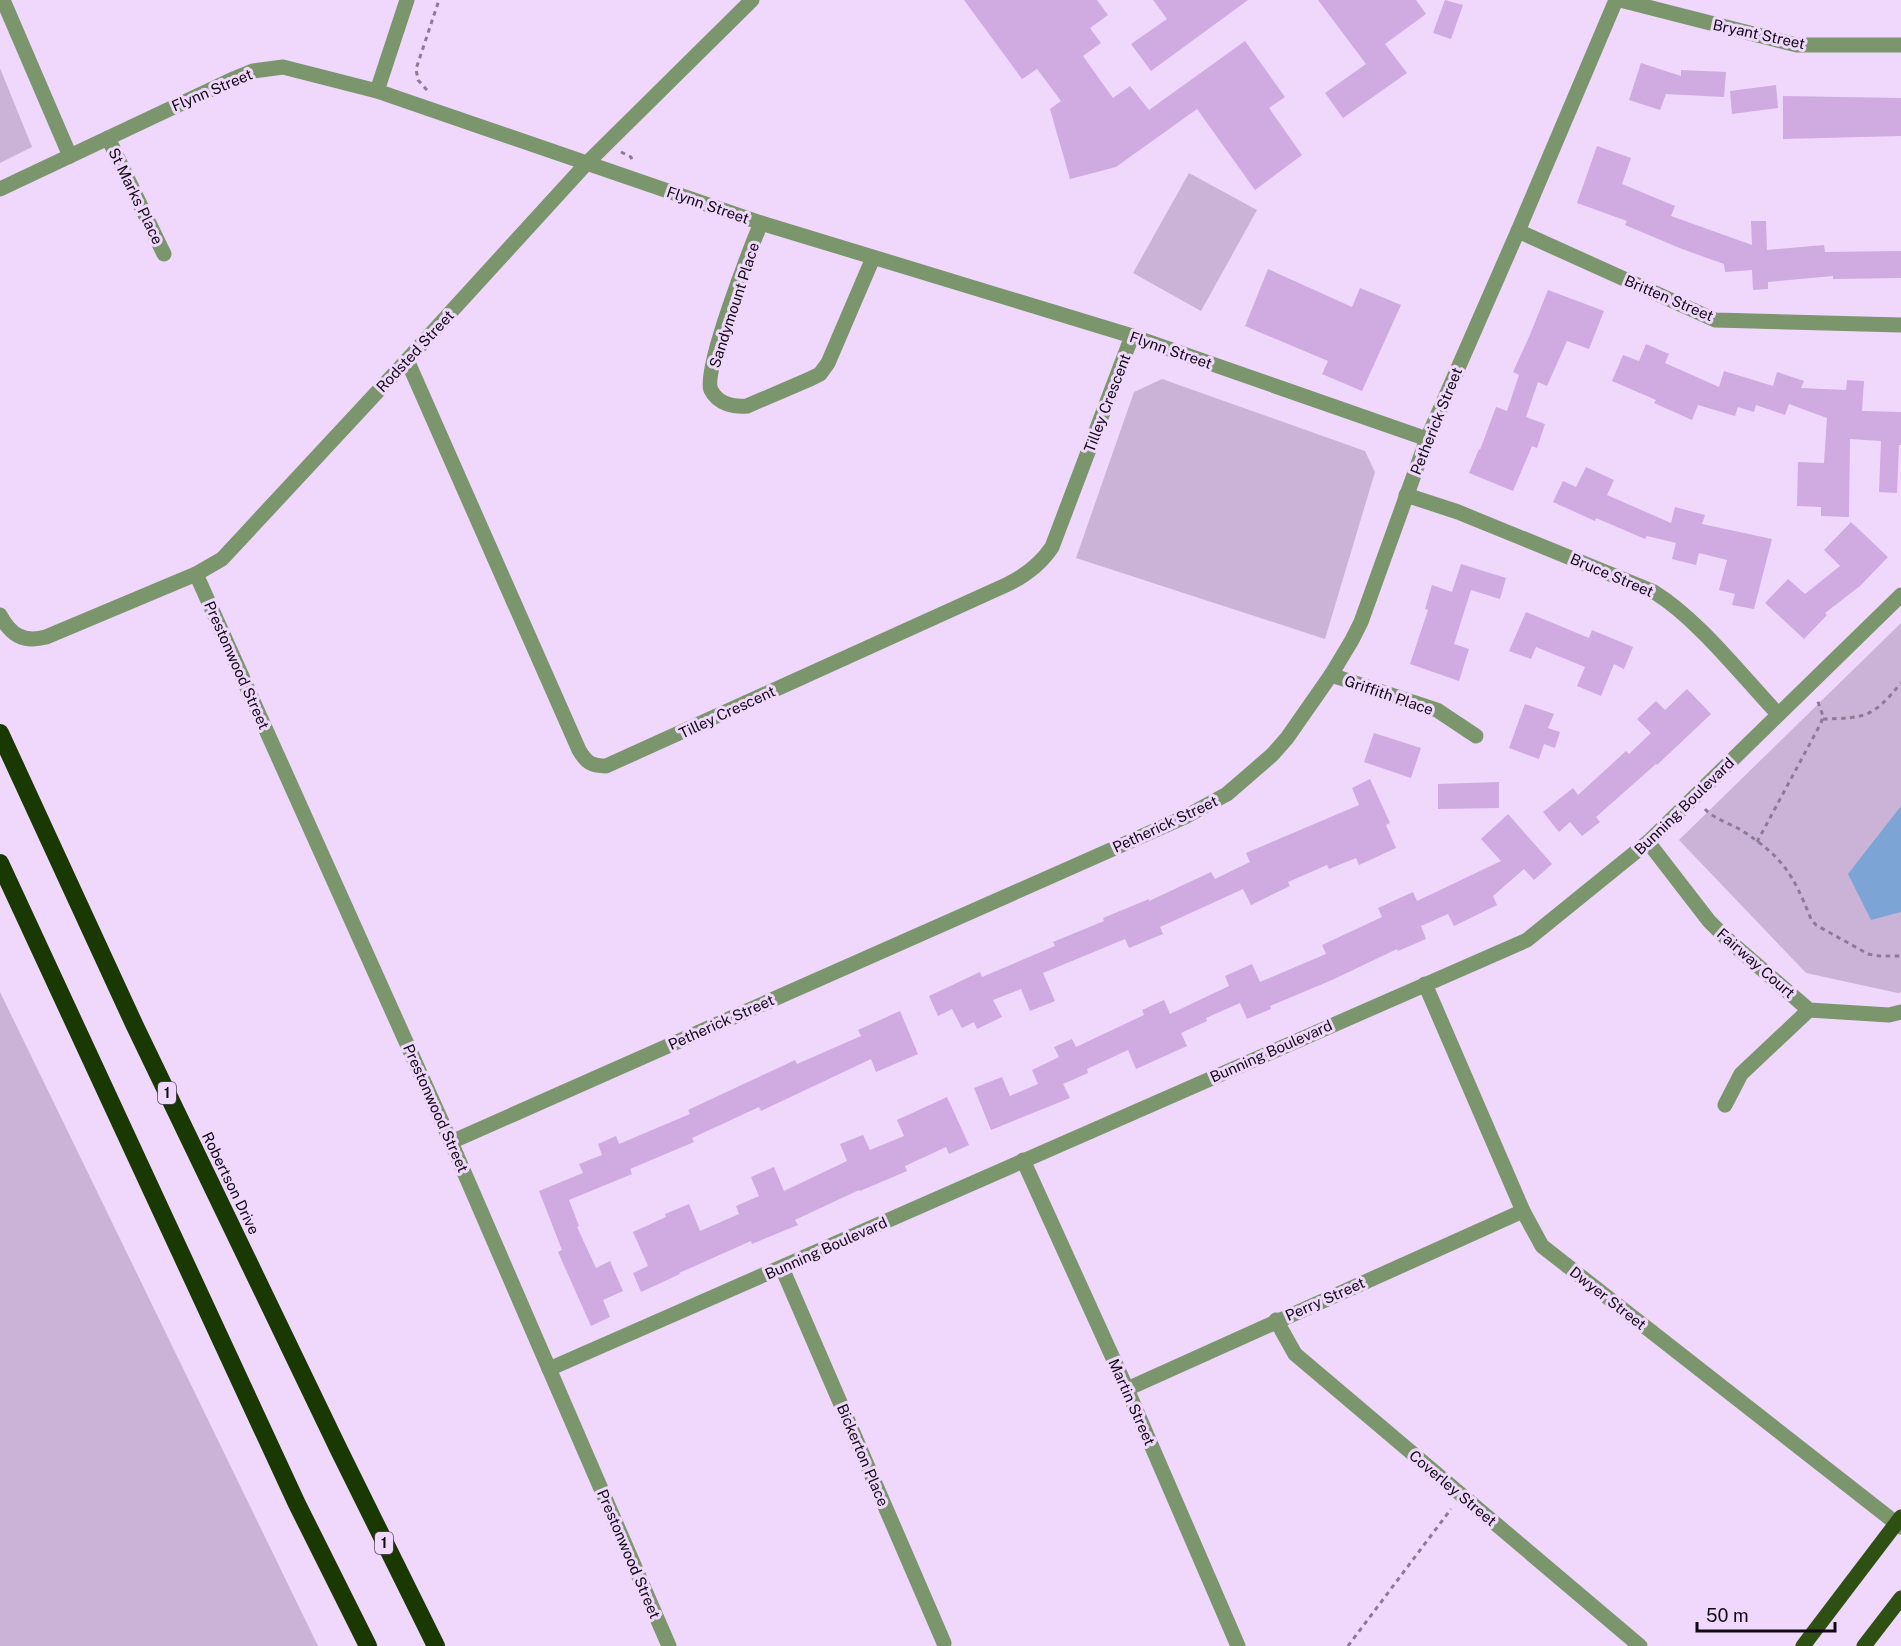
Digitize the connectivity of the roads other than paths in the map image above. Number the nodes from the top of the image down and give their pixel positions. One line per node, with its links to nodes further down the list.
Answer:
1 (3, 0): 8 (street)
2 (407, 0): 6 (street)
3 (752, 0): 9 (street, Rodsted Street)
4 (1618, 0): 5 (street, Bryant Street); 12 (street, Petherick Street)
5 (1901, 45)
6 (377, 91): 7 (street, Flynn Street); 9 (street, Flynn Street)
7 (108, 138): 8 (street, Flynn Street); 13 (street, St Marks Place)
8 (70, 156): 10 (street, Flynn Street)
9 (586, 164): 11 (street, Flynn Street); 17 (street, Rodsted Street)
10 (0, 189)
11 (761, 223): 14 (street, Flynn Street); 14 (street, Sandymount Place)
12 (1518, 231): 15 (street, Britten Street); 18 (street, Petherick Street)
13 (164, 254)
14 (873, 258): 16 (street, Flynn Street)
15 (1901, 325)
16 (1132, 336): 17 (street, Tilley Crescent); 18 (street, Flynn Street)
17 (407, 360): 20 (street, Rodsted Street)
18 (1427, 439): 19 (street, Petherick Street)
19 (1406, 495): 23 (street, Petherick Street); 24 (street, Bruce Street)
20 (196, 574): 22 (street, Rodsted Street); 33 (street, Prestonwood Street)
21 (1901, 595): 24 (street, Bunning Boulevard)
22 (0, 615)
23 (1332, 675): 26 (street, Griffith Place); 33 (street, Petherick Street)
24 (1778, 714): 27 (street, Bunning Boulevard)
25 (0, 733): 46 (highway, Robertson Drive / 1)
26 (1476, 736)
27 (1648, 842): 29 (street, Bunning Boulevard); 30 (street, Fairway Court)
28 (0, 863): 45 (highway)
29 (1425, 984): 34 (street, Bunning Boulevard); 35 (street, Dwyer Street)
30 (1809, 1010): 31 (street, Fairway Court); 32 (street)
31 (1901, 1012)
32 (1725, 1105)
33 (451, 1143): 38 (street, Prestonwood Street)
34 (1023, 1160): 36 (street, Bunning Boulevard); 39 (street, Martin Street)
35 (1523, 1211): 37 (street, Perry Street); 40 (street, Dwyer Street)
36 (782, 1268): 38 (street, Bunning Boulevard); 43 (street, Bickerton Place)
37 (1276, 1320): 39 (street, Perry Street); 49 (street, Coverley Street)
38 (549, 1369): 47 (street, Prestonwood Street)
39 (1127, 1389): 48 (street, Martin Street)
40 (1899, 1523): 44 (main road)
41 (1901, 1598): 42 (main road)
42 (1888, 1618): 50 (main road); 51 (main road)
43 (944, 1643)
44 (1805, 1645)
45 (368, 1646)
46 (436, 1646)
47 (669, 1646)
48 (1238, 1646)
49 (1640, 1646)
50 (1864, 1646)
51 (1872, 1646)

